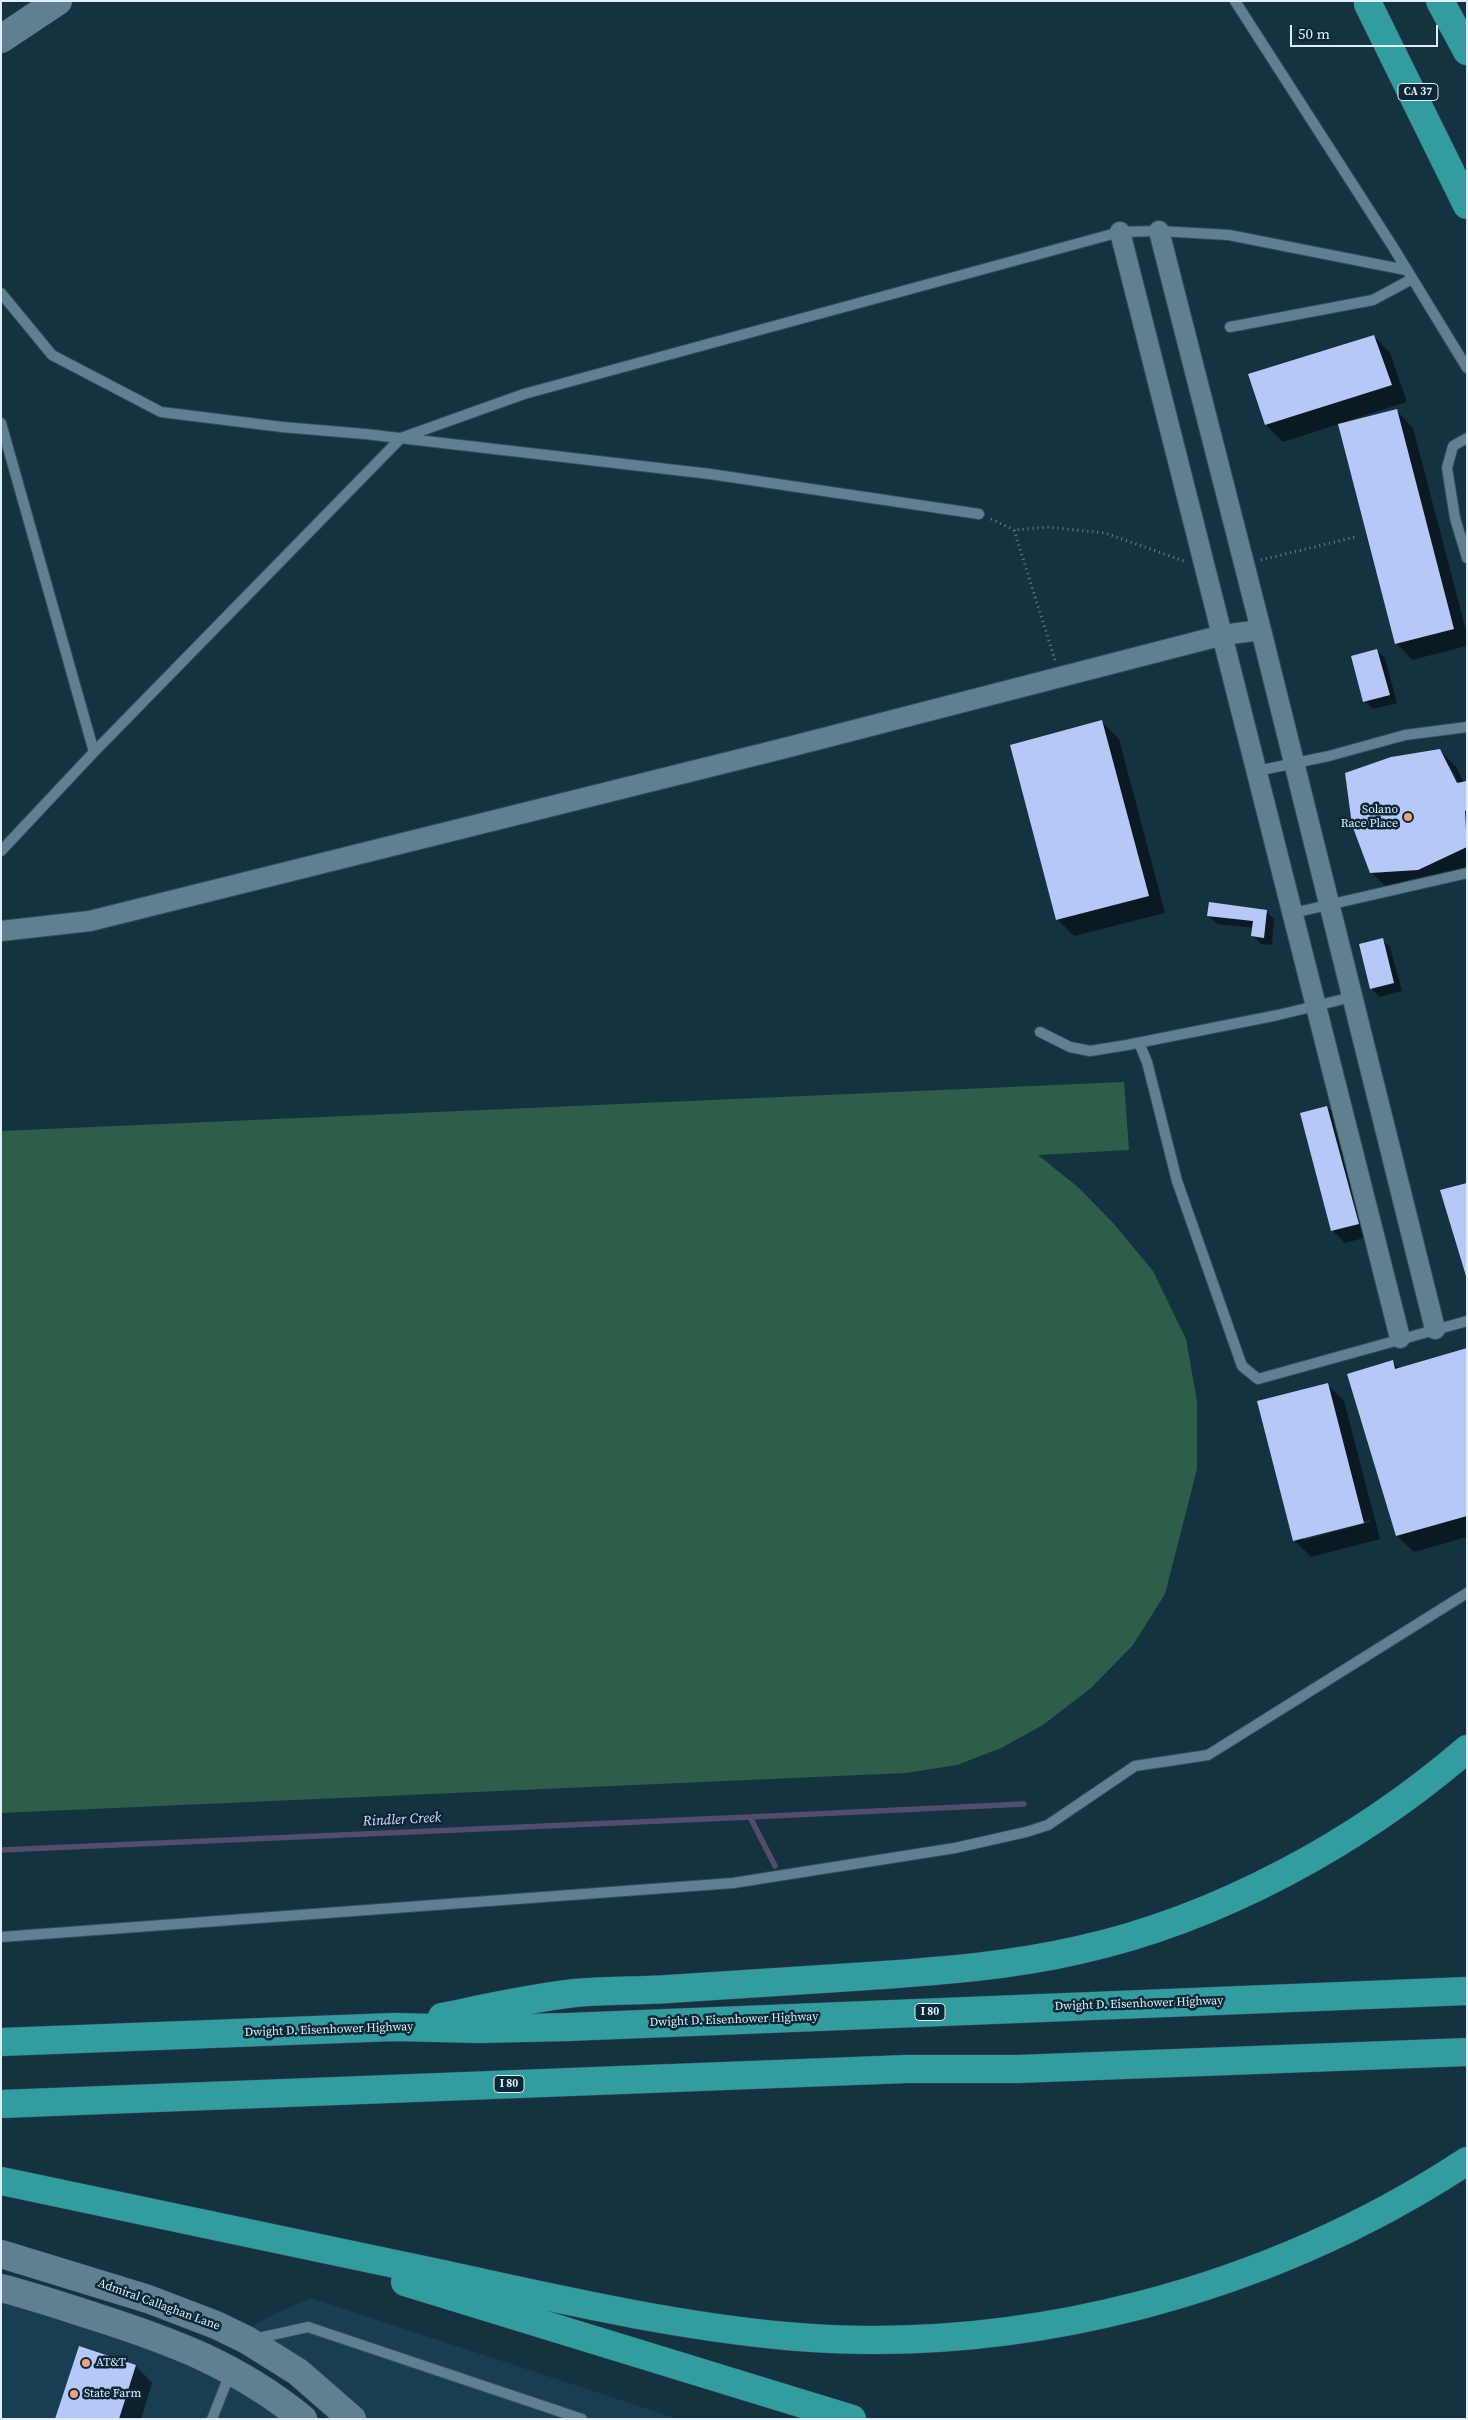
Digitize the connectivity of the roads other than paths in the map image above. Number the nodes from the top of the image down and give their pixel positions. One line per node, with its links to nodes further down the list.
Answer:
1 (58, 1): 5 (main road)
2 (1235, 1): 11 (lane)
3 (1440, 1): 6 (highway)
4 (1368, 2): 7 (highway, CA 37); 8 (highway)
5 (1, 39)
6 (1467, 51)
7 (1467, 181)
8 (1467, 205)
9 (1159, 231): 10 (lane); 11 (lane); 21 (street)
10 (1120, 232): 17 (lane); 22 (street)
11 (1406, 270): 12 (lane)
12 (1412, 279): 14 (lane); 15 (lane)
13 (1, 293): 17 (lane)
14 (1230, 327)
15 (1467, 368)
16 (1, 423): 24 (lane)
17 (401, 438): 19 (lane); 24 (lane)
18 (1467, 438): 20 (lane)
19 (979, 514)
20 (1467, 558)
21 (1261, 630): 22 (street); 25 (street)
22 (1223, 635): 26 (street); 31 (street)
23 (1467, 727): 25 (lane)
24 (94, 752): 27 (lane)
25 (1294, 763): 26 (lane); 29 (street)
26 (1257, 771): 30 (street)
27 (1, 851)
28 (1467, 873): 29 (lane)
29 (1329, 904): 30 (lane); 32 (street)
30 (1293, 913): 33 (street)
31 (1, 931)
32 (1352, 997): 33 (lane); 37 (street)
33 (1316, 1005): 35 (lane); 38 (street)
34 (1040, 1032): 35 (lane)
35 (1139, 1043): 38 (lane)
36 (1467, 1321): 37 (lane)
37 (1435, 1329): 38 (lane)
38 (1400, 1338)
39 (1467, 1593): 41 (lane)
40 (1467, 1749): 43 (highway)
41 (1, 1937)
42 (1467, 1991): 43 (highway, Dwight D. Eisenhower Highway / I 80)
43 (394, 2027): 44 (highway, Dwight D. Eisenhower Highway / I 80)
44 (1, 2042)
45 (1467, 2052): 46 (highway, I 80)
46 (1, 2104)
47 (1467, 2160): 49 (highway)
48 (1, 2181): 49 (highway)
49 (248, 2234): 57 (highway)
50 (6, 2276): 51 (main road, Admiral Callaghan Lane); 52 (main road, Admiral Callaghan Lane)
51 (247, 2340): 55 (main road, Admiral Callaghan Lane); 56 (lane)
52 (232, 2370): 53 (lane); 54 (main road, Admiral Callaghan Lane)
53 (212, 2419)
54 (303, 2419)
55 (352, 2419)
56 (582, 2419)
57 (852, 2419)

